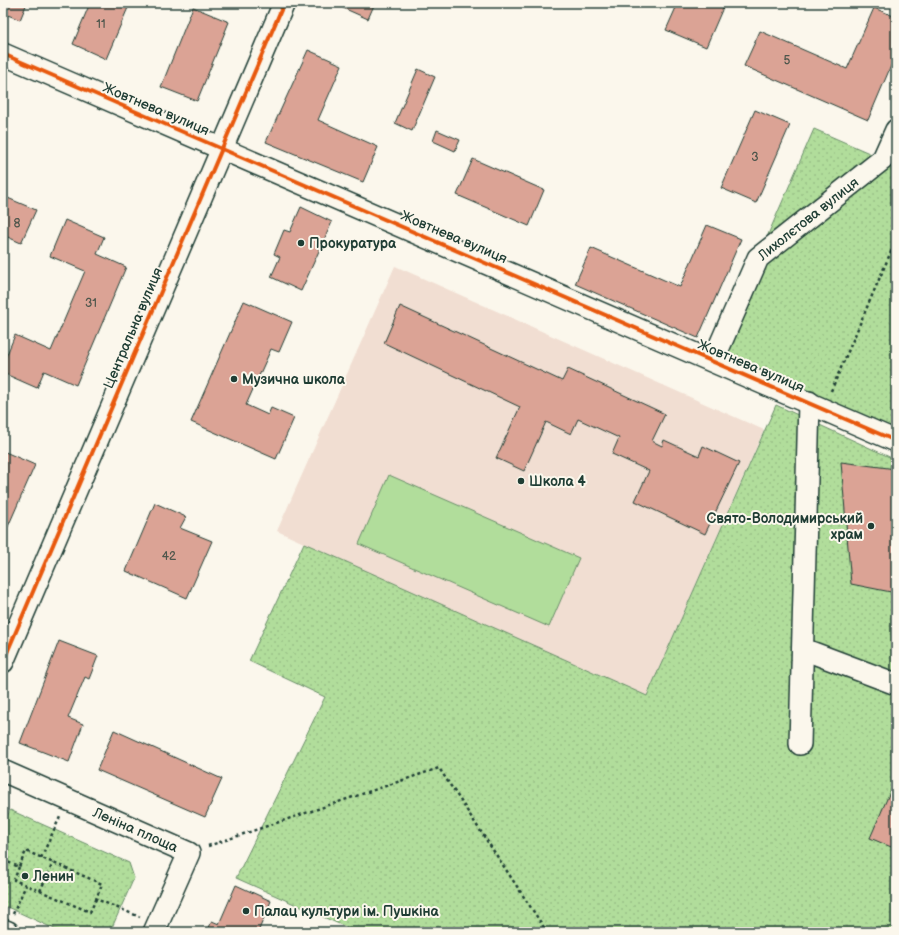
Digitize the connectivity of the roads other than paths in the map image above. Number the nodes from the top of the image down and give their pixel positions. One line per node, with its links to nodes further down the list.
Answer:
1 (284, 3): 4 (street, Центральна вулиця)
2 (3, 54): 4 (street, Жовтнева вулиця)
3 (896, 130): 5 (street, Лихолєтова вулиця)
4 (221, 149): 5 (street, Жовтнева вулиця); 9 (street, Центральна вулиця)
5 (713, 361): 6 (street, Жовтнева вулиця)
6 (816, 406): 7 (street, Жовтнева вулиця); 8 (street)
7 (896, 441)
8 (803, 649): 10 (street); 11 (street)
9 (3, 662)
10 (896, 684)
11 (800, 744)
12 (3, 771): 13 (street, Леніна площа)
13 (155, 928)

